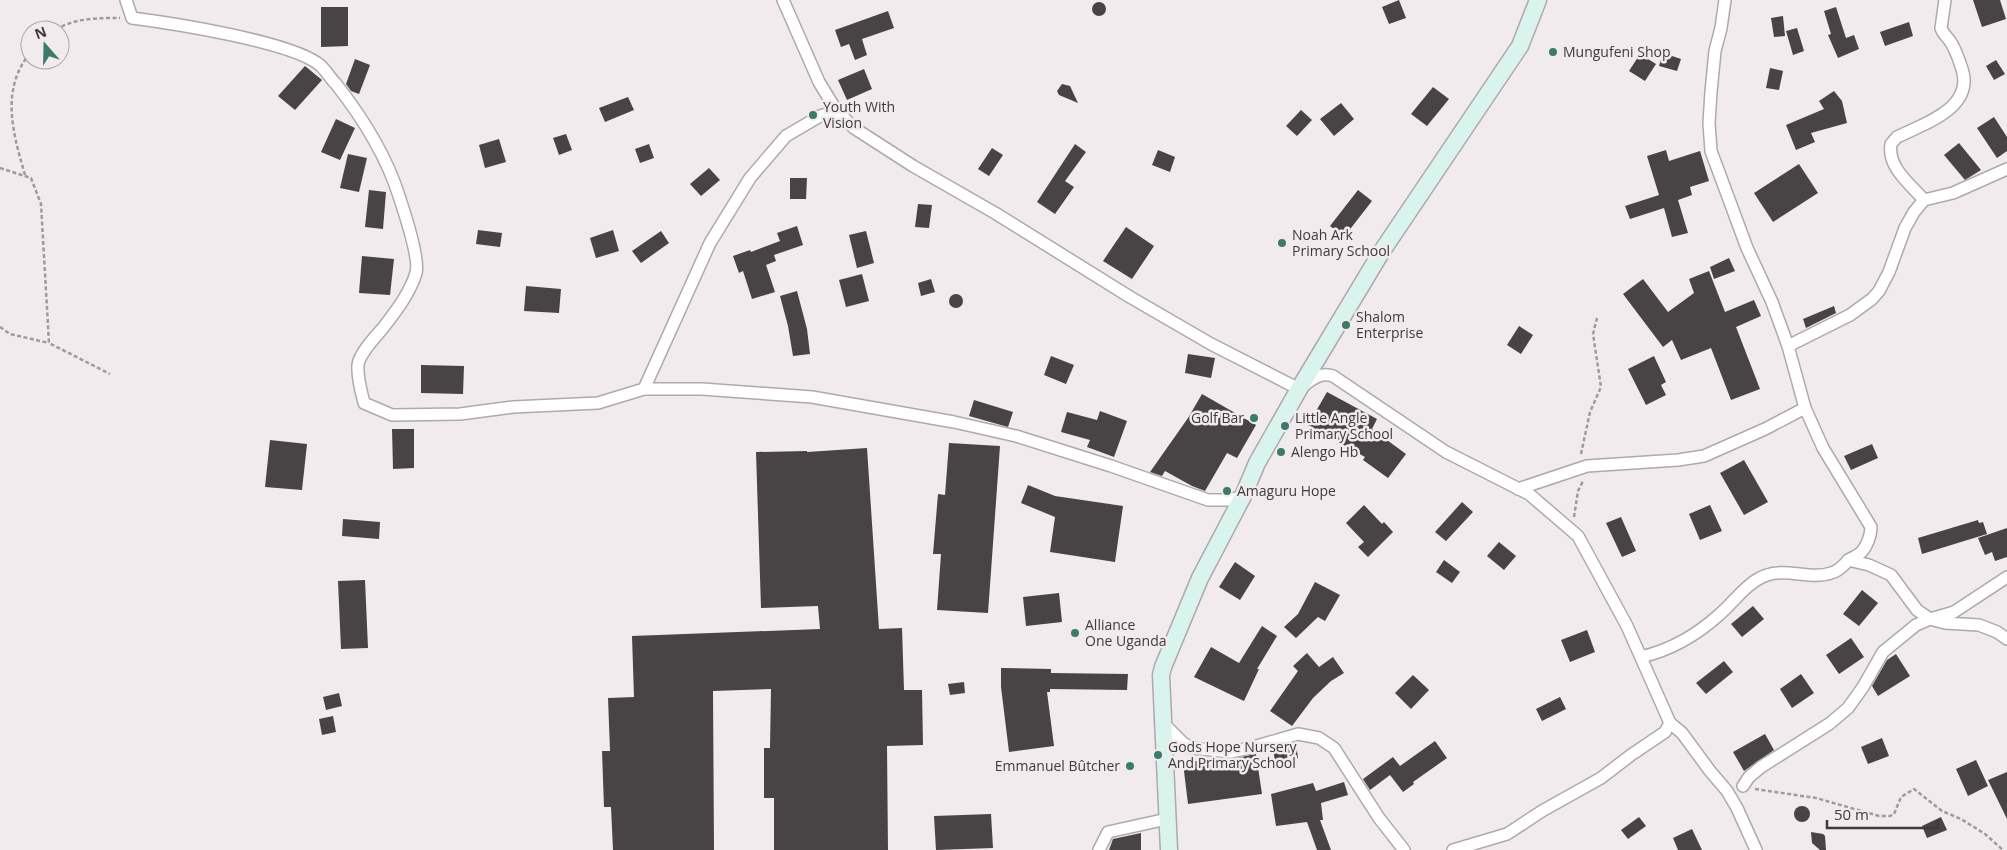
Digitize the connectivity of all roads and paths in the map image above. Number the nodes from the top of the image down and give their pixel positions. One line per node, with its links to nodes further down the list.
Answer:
1 (126, 0): 6 (street)
2 (783, 0): 9 (street)
3 (1538, 0): 19 (street)
4 (1726, 0): 17 (street)
5 (1945, 0): 13 (street)
6 (132, 18): 7 (path); 20 (street)
7 (70, 24)
8 (20, 68): 12 (path)
9 (837, 111): 19 (street); 20 (street)
10 (0, 168): 12 (path)
11 (2007, 169): 13 (street)
12 (25, 175): 16 (path)
13 (1924, 200): 17 (street)
14 (1597, 318): 22 (path)
15 (0, 327): 16 (path)
16 (49, 343): 18 (path)
17 (1788, 346): 21 (street)
18 (110, 374)
19 (1299, 389): 23 (street); 24 (street)
20 (644, 390): 24 (street)
21 (1805, 408): 22 (street); 26 (street)
22 (1582, 468): 23 (street); 25 (path)
23 (1518, 489): 25 (street)
24 (1243, 496): 31 (street)
25 (1573, 530): 30 (street)
26 (1848, 560): 28 (street); 30 (street)
27 (2007, 577): 28 (street)
28 (1930, 619): 29 (street); 33 (street)
29 (2007, 639)
30 (1641, 657): 32 (street)
31 (1162, 723): 34 (street); 37 (street)
32 (1670, 724): 38 (street); 39 (street)
33 (1743, 786): 40 (path)
34 (1167, 819): 35 (street); 36 (street)
35 (1099, 850)
36 (1169, 850)
37 (1404, 850)
38 (1452, 850)
39 (1756, 850)
40 (2003, 850)

